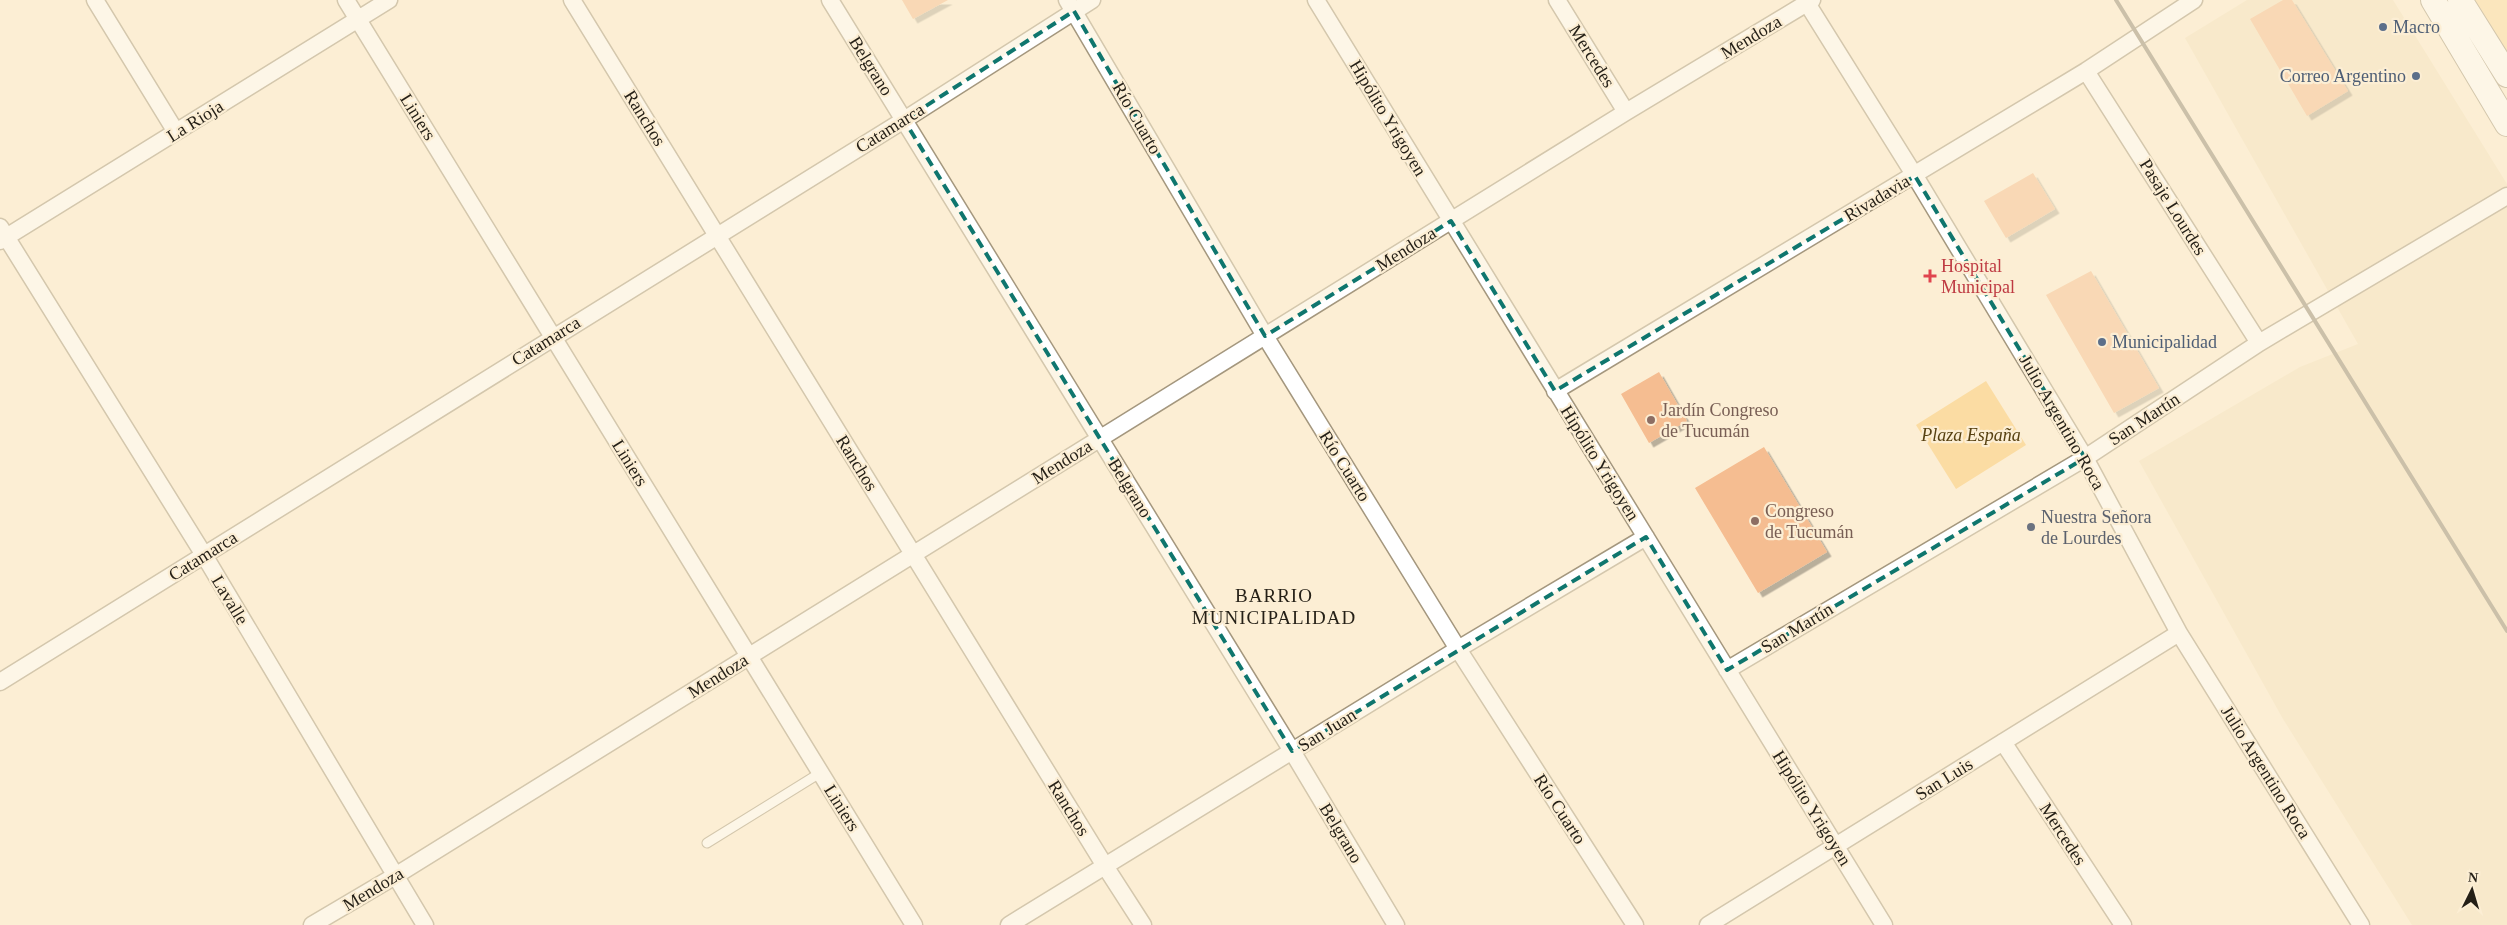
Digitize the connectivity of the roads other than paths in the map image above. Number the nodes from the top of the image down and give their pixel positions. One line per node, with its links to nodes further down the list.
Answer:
1 (95, 0): 20 (street)
2 (346, 0): 14 (street, Liniers)
3 (390, 0): 14 (street, La Rioja)
4 (572, 0): 25 (street, Ranchos)
5 (830, 0): 18 (street, Belgrano)
6 (1092, 0): 13 (street, Catamarca)
7 (1316, 0): 23 (street, Hipólito Yrigoyen)
8 (1557, 0): 17 (street, Mercedes)
9 (2194, 0): 15 (street, Rivadavia)
10 (2433, 0): 19 (main road)
11 (2460, 0): 16 (main road)
12 (1808, 1): 17 (street, Mendoza); 21 (street, Julio Argentino Roca)
13 (1070, 5): 18 (street, Catamarca); 26 (street, Río Cuarto)
14 (358, 20): 20 (street, La Rioja); 27 (street, Liniers)
15 (2086, 71): 21 (street, Rivadavia); 28 (street, Pasaje Lourdes)
16 (2507, 75)
17 (1626, 112): 23 (street, Mendoza)
18 (904, 120): 25 (street, Catamarca); 30 (street, Belgrano)
19 (2507, 124)
20 (176, 132): 24 (street, La Rioja)
21 (1914, 176): 29 (street, Rivadavia); 31 (street, Julio Argentino Roca)
22 (2507, 196): 28 (street, San Martín)
23 (1451, 221): 26 (street, Mendoza); 29 (street, Hipólito Yrigoyen)
24 (2, 235): 34 (street, Lavalle)
25 (717, 235): 27 (street, Catamarca); 33 (street, Ranchos)
26 (1265, 336): 30 (street, Mendoza); 36 (street, Río Cuarto)
27 (553, 337): 34 (street, Catamarca); 37 (street, Liniers)
28 (2260, 343): 31 (street, San Martín)
29 (1555, 391): 32 (street, Hipólito Yrigoyen)
30 (1100, 439): 33 (street, Mendoza); 41 (street, Belgrano)
31 (2084, 458): 35 (street, Julio Argentino Roca); 38 (street, San Martín)
32 (1646, 537): 36 (street, San Juan); 38 (street, Hipólito Yrigoyen)
33 (913, 554): 37 (street, Mendoza); 45 (street, Ranchos)
34 (204, 555): 39 (street, Catamarca); 46 (street, Lavalle)
35 (2180, 633): 40 (street, San Luis); 57 (street, Julio Argentino Roca)
36 (1458, 649): 41 (street, San Juan); 53 (street, Río Cuarto)
37 (749, 656): 42 (street, Liniers); 46 (street, Mendoza)
38 (1727, 670): 44 (street, Hipólito Yrigoyen)
39 (0, 682)
40 (2003, 742): 44 (street, San Luis); 56 (street, Mercedes)
41 (1292, 751): 45 (street, San Juan); 52 (street, Belgrano)
42 (820, 773): 43 (lane); 49 (street, Liniers)
43 (707, 843)
44 (1835, 846): 54 (street, San Luis); 55 (street, Hipólito Yrigoyen)
45 (1105, 866): 50 (street, San Juan); 51 (street, Ranchos)
46 (395, 876): 47 (street, Mendoza); 48 (street, Lavalle)
47 (312, 925)
48 (425, 925)
49 (914, 925)
50 (1009, 925)
51 (1143, 925)
52 (1396, 925)
53 (1635, 925)
54 (1708, 925)
55 (1884, 925)
56 (2123, 925)
57 (2361, 925)

